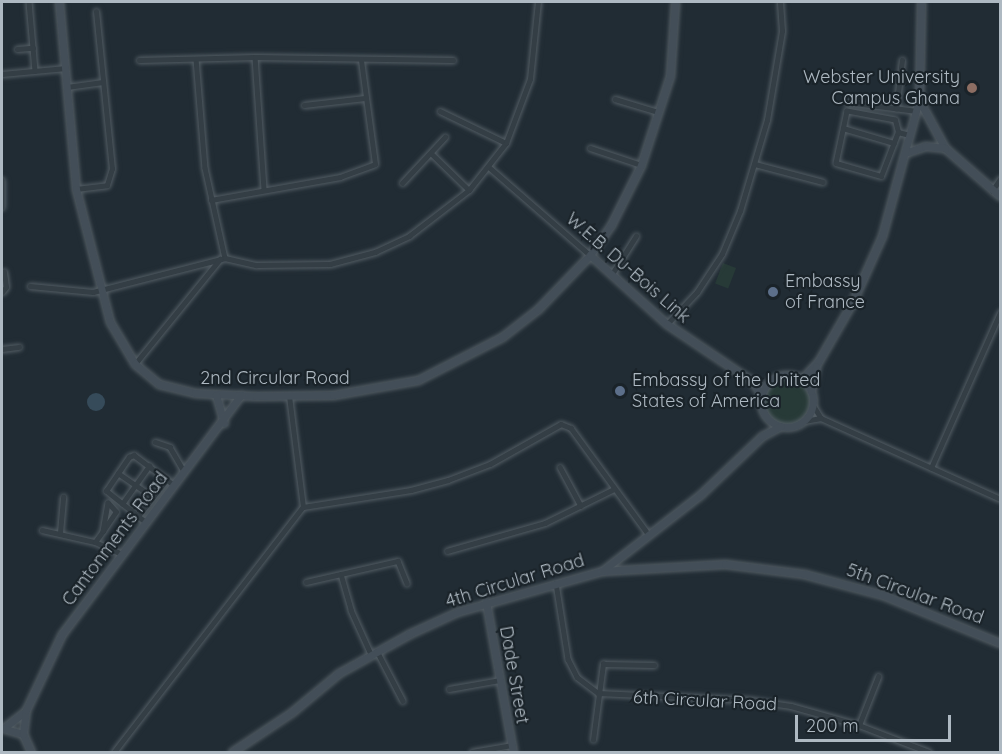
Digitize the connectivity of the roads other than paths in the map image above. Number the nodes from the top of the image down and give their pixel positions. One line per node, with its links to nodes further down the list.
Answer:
1 (29, 2): 8 (street)
2 (59, 2): 16 (street, 2nd Circular Road)
3 (538, 2): 35 (street)
4 (675, 2): 29 (street, 2nd Circular Road)
5 (780, 2): 40 (street)
6 (921, 2): 23 (street)
7 (96, 12): 19 (street)
8 (33, 48): 9 (street); 17 (street)
9 (17, 49)
10 (255, 57): 11 (street); 13 (street); 48 (street)
11 (196, 59): 12 (street); 52 (street)
12 (139, 60)
13 (361, 60): 14 (street); 21 (street)
14 (453, 60)
15 (902, 60): 26 (street)
16 (66, 68): 17 (street); 20 (street, 2nd Circular Road)
17 (35, 71): 18 (street)
18 (2, 74)
19 (101, 81): 20 (street); 47 (street)
20 (67, 87): 47 (street, 2nd Circular Road)
21 (365, 98): 25 (street); 48 (street)
22 (615, 99): 29 (street)
23 (919, 100): 28 (street); 37 (street)
24 (847, 102): 26 (street)
25 (304, 105)
26 (896, 109): 28 (street)
27 (440, 111): 35 (street)
28 (916, 111): 32 (street)
29 (661, 113): 41 (street, 2nd Circular Road)
30 (843, 128): 31 (street); 34 (street); 34 (street)
31 (898, 132): 32 (street); 34 (street)
32 (912, 135): 38 (street)
33 (445, 137): 39 (street)
34 (894, 142)
35 (506, 143): 42 (street)
36 (590, 148): 41 (street)
37 (945, 148): 38 (street); 50 (street)
38 (908, 152): 66 (street)
39 (431, 153): 46 (street); 49 (street)
40 (755, 164): 45 (street); 63 (street)
41 (641, 165): 55 (street, 2nd Circular Road)
42 (490, 168): 49 (street); 55 (street, W.E.B. Du-Bois Link)
43 (1000, 179): 50 (street)
44 (2, 180): 53 (street)
45 (823, 182)
46 (402, 183)
47 (76, 189): 60 (street, 2nd Circular Road)
48 (264, 190): 52 (street)
49 (469, 190): 56 (street)
50 (992, 191): 51 (street)
51 (1000, 196)
52 (212, 200): 56 (street)
53 (2, 207)
54 (636, 236): 58 (street)
55 (590, 255): 58 (street, W.E.B. Du-Bois Link); 74 (street, 2nd Circular Road)
56 (223, 258): 60 (street); 67 (street)
57 (4, 272): 61 (street)
58 (612, 274): 63 (street, W.E.B. Du-Bois Link)
59 (30, 286): 60 (street)
60 (101, 291): 67 (street, 2nd Circular Road)
61 (2, 292)
62 (1000, 313): 86 (street)
63 (668, 324): 69 (street, W.E.B. Du-Bois Link)
64 (19, 347): 65 (street)
65 (2, 349)
66 (818, 362): 68 (street); 71 (street)
67 (135, 364): 72 (street, 2nd Circular Road)
68 (801, 380): 70 (street); 71 (street)
69 (753, 382): 70 (street); 75 (street, W.E.B. Du-Bois Link)
70 (770, 382): 75 (street)
71 (811, 392): 76 (street)
72 (216, 395): 73 (street, 2nd Circular Road); 80 (street)
73 (241, 395): 74 (street, 2nd Circular Road); 80 (street, Cantonments Road)
74 (288, 396): 98 (street)
75 (762, 396): 77 (street)
76 (813, 405): 78 (street); 79 (street)
77 (767, 418): 81 (street); 82 (street)
78 (821, 418): 79 (street); 86 (street)
79 (804, 421): 81 (street)
80 (224, 423): 87 (street, Cantonments Road)
81 (781, 426): 82 (street, 4th Circular Road)
82 (762, 436): 104 (street, 4th Circular Road)
83 (155, 442): 87 (street)
84 (149, 466): 88 (street); 89 (street); 90 (street)
85 (560, 467): 97 (street)
86 (931, 468): 95 (street)
87 (184, 471): 91 (street, Cantonments Road)
88 (118, 473): 90 (street); 96 (street)
89 (166, 479): 91 (street); 94 (street)
90 (135, 484): 94 (street); 96 (street)
91 (174, 485): 100 (street, Cantonments Road)
92 (614, 489): 97 (street); 98 (street); 104 (street)
93 (63, 497): 103 (street)
94 (153, 497): 99 (street)
95 (1000, 499)
96 (122, 504): 99 (street)
97 (581, 506): 106 (street)
98 (303, 507): 129 (street)
99 (138, 516): 100 (street)
100 (146, 523): 107 (street, Cantonments Road)
101 (42, 530): 103 (street)
102 (103, 531): 102 (street); 105 (street)
103 (60, 532): 105 (street)
104 (649, 535): 108 (street, 4th Circular Road)
105 (95, 542): 107 (street)
106 (447, 551)
107 (122, 554): 122 (street, Cantonments Road)
108 (602, 571): 112 (street, 4th Circular Road); 114 (street, 5th Circular Road)
109 (341, 574): 110 (street); 111 (street); 115 (street)
110 (306, 582)
111 (406, 583)
112 (556, 583): 113 (street, 4th Circular Road); 120 (street)
113 (486, 602): 115 (street, 4th Circular Road); 118 (street, Dade Street)
114 (1000, 644)
115 (374, 652): 121 (street); 130 (street, 4th Circular Road)
116 (654, 665): 120 (street)
117 (878, 677): 123 (street)
118 (500, 680): 119 (street); 127 (street, Dade Street)
119 (449, 688)
120 (598, 693): 123 (street, 6th Circular Road); 126 (street)
121 (403, 701)
122 (26, 710): 124 (street); 125 (street)
123 (859, 724): 132 (street, 6th Circular Road)
124 (3, 728): 125 (street)
125 (23, 734): 128 (street)
126 (592, 740)
127 (512, 749): 131 (street)
128 (31, 753)
129 (114, 753)
130 (232, 753)
131 (472, 753)
132 (929, 753)

